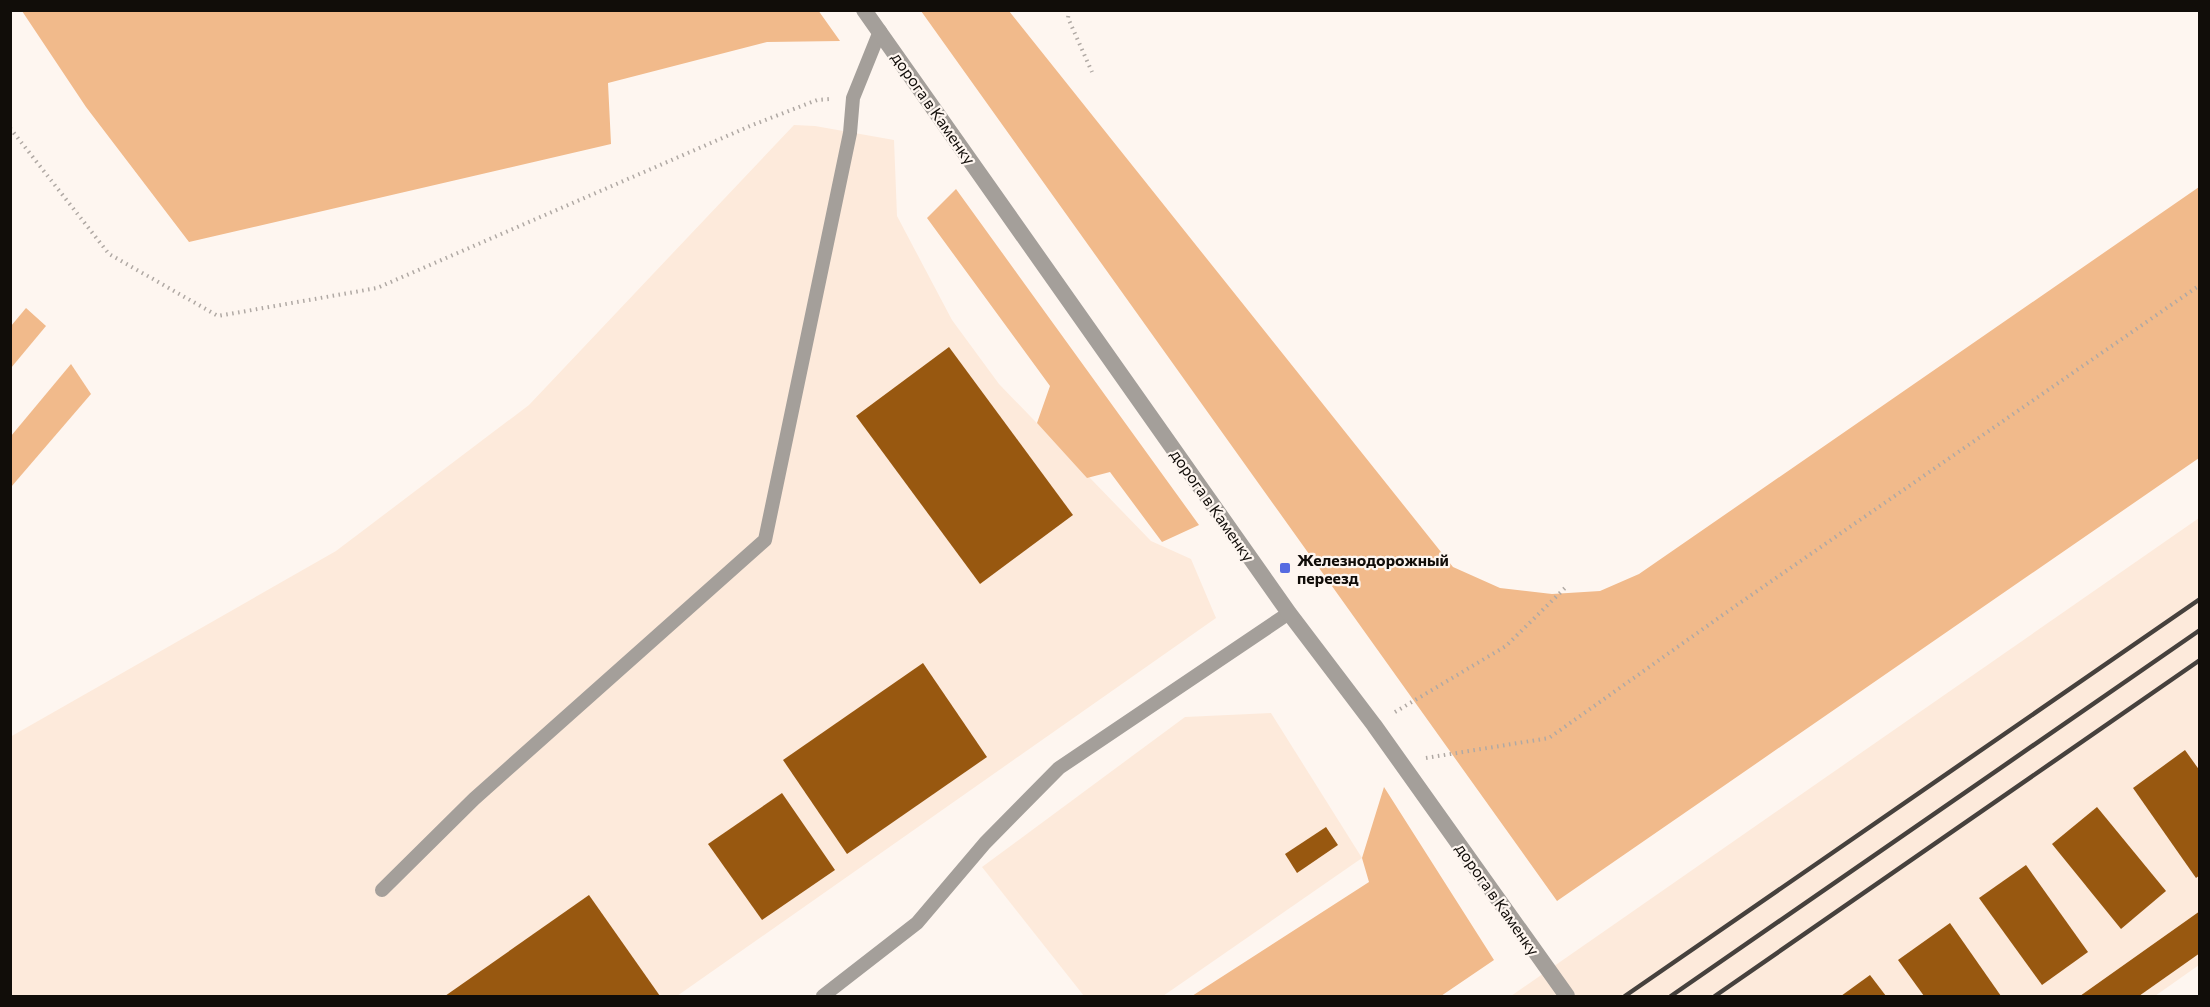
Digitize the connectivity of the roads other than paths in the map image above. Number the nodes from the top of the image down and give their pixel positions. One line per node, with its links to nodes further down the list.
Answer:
1 (864, 10): 2 (street, дорога в Каменку)
2 (880, 32): 3 (street, дорога в Каменку); 4 (lane)
3 (1288, 613): 5 (lane); 6 (street, дорога в Каменку)
4 (382, 890)
5 (823, 996)
6 (1567, 996)

